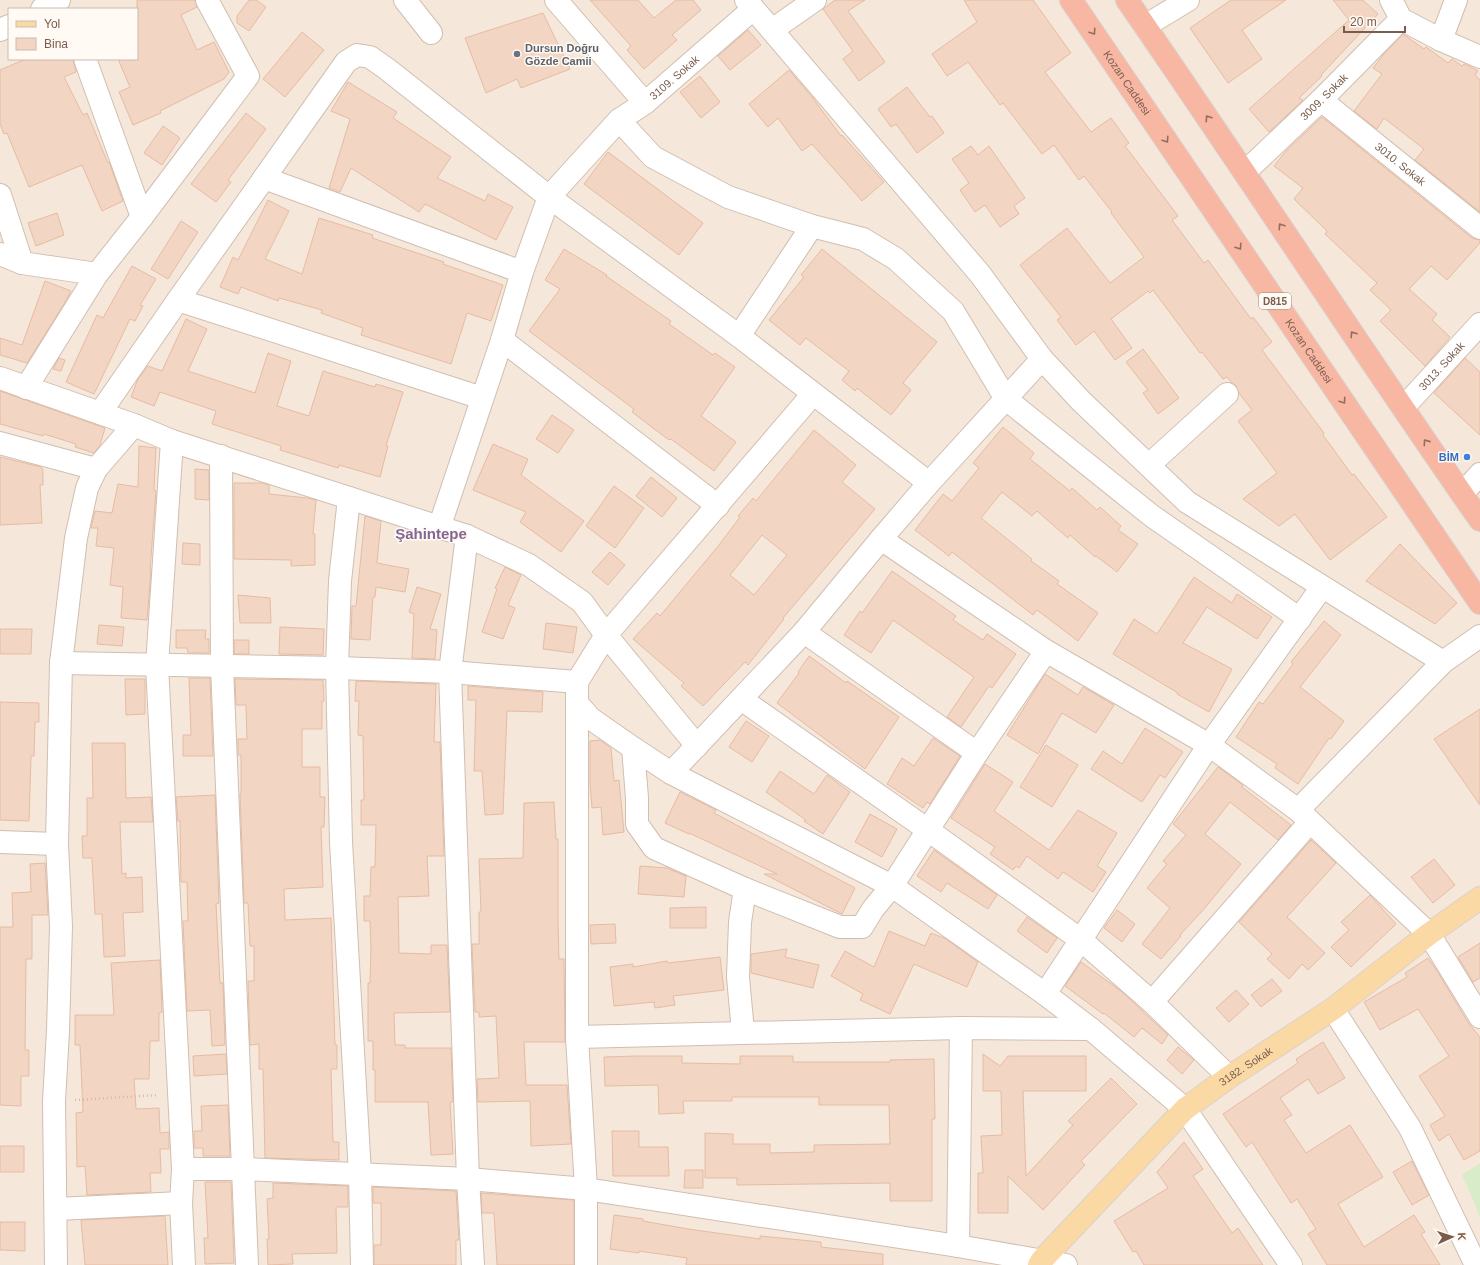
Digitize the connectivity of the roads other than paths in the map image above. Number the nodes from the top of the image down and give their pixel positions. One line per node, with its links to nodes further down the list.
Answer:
1 (59, 0): 12 (street)
2 (207, 0): 27 (street)
3 (405, 0): 16 (street)
4 (556, 0): 21 (street, 3109. Sokak)
5 (815, 0): 15 (street)
6 (1071, 0): 63 (highway, Kozan Caddesi / D815, one-way to 63)
7 (1127, 0): 14 (highway)
8 (1188, 0): 14 (street)
9 (1391, 0): 13 (street)
10 (1456, 0): 17 (street)
11 (749, 4): 15 (street); 21 (street, 3109. Sokak)
12 (44, 8)
13 (1402, 19): 17 (street); 20 (street, 3009. Sokak)
14 (1145, 26): 23 (highway, one-way to 14)
15 (772, 30): 38 (street)
16 (431, 33)
17 (1441, 40): 18 (street)
18 (1480, 57)
19 (84, 60): 27 (street)
20 (1321, 100): 23 (street, 3009. Sokak); 29 (street, 3010. Sokak)
21 (645, 103): 22 (street)
22 (619, 120): 26 (street); 28 (street)
23 (1245, 172): 45 (highway, one-way to 23)
24 (264, 178): 26 (street); 32 (street); 34 (street)
25 (0, 195): 31 (street)
26 (549, 197): 32 (street); 36 (street)
27 (142, 217): 33 (street)
28 (812, 226): 36 (street); 44 (street)
29 (1480, 228)
30 (0, 254): 31 (street)
31 (22, 263): 33 (street)
32 (522, 272): 37 (street)
33 (97, 274): 40 (street)
34 (178, 300): 43 (street); 46 (street)
35 (1480, 324): 45 (street, 3013. Sokak)
36 (739, 336): 41 (street)
37 (502, 340): 43 (street); 57 (street)
38 (1042, 359): 44 (street); 51 (street)
39 (0, 378): 40 (street)
40 (26, 388): 46 (street)
41 (813, 394): 54 (street); 57 (street)
42 (1227, 394): 51 (street)
43 (482, 398): 59 (street)
44 (1006, 398): 54 (street); 64 (street)
45 (1403, 408): 55 (highway, one-way to 45)
46 (100, 413): 47 (street)
47 (134, 425): 48 (street); 52 (street)
48 (172, 441): 50 (street); 71 (street)
49 (0, 443): 52 (street)
50 (221, 456): 56 (street); 72 (street)
51 (1149, 466): 62 (street)
52 (96, 469): 70 (street)
53 (1480, 474): 55 (street)
54 (929, 483): 61 (street)
55 (1462, 494): 58 (highway)
56 (349, 498): 59 (street); 73 (street)
57 (718, 506): 66 (street)
58 (1480, 520)
59 (439, 528): 60 (street)
60 (467, 536): 66 (street); 74 (street)
61 (881, 539): 65 (street); 68 (street)
62 (1322, 587): 64 (street); 69 (street)
63 (1480, 603)
64 (1300, 619): 78 (street)
65 (804, 632): 76 (street); 81 (street)
66 (606, 636): 75 (street); 79 (street)
67 (1480, 636): 69 (street)
68 (1046, 651): 78 (street); 81 (street)
69 (1443, 662): 83 (street)
70 (61, 663): 71 (street); 86 (street)
71 (157, 665): 72 (street); 102 (street)
72 (222, 667): 73 (street); 103 (street)
73 (337, 668): 74 (street); 104 (street)
74 (450, 672): 75 (street); 105 (street)
75 (577, 682): 77 (street)
76 (740, 699): 79 (street); 84 (street)
77 (577, 703): 80 (street); 99 (street)
78 (1209, 745): 83 (street); 91 (street)
79 (697, 746): 82 (street)
80 (632, 748): 82 (street); 88 (street)
81 (977, 753): 84 (street)
82 (671, 773): 87 (street)
83 (1304, 816): 90 (street); 93 (street)
84 (928, 830): 87 (street); 91 (street)
85 (0, 842): 86 (street)
86 (57, 844): 108 (street)
87 (892, 886): 88 (street); 92 (street)
88 (745, 889): 98 (street)
89 (1480, 898): 90 (main road, 3182. Sokak)
90 (1429, 934): 94 (main road, 3182. Sokak); 95 (street)
91 (1081, 940): 92 (street); 93 (street)
92 (1045, 994): 97 (street)
93 (1152, 1002): 100 (street)
94 (1333, 1009): 100 (main road, 3182. Sokak); 119 (street)
95 (1480, 1017)
96 (961, 1028): 97 (street); 98 (street); 109 (street)
97 (1091, 1030): 101 (street)
98 (743, 1032): 99 (street)
99 (577, 1037): 106 (street)
100 (1229, 1077): 101 (main road, 3182. Sokak)
101 (1185, 1108): 110 (main road, 3182. Sokak); 118 (street)
102 (183, 1169): 103 (street); 107 (street)
103 (242, 1169): 104 (street); 113 (street)
104 (360, 1174): 105 (street); 114 (street)
105 (468, 1179): 106 (street); 115 (street)
106 (586, 1189): 109 (street); 116 (street)
107 (181, 1203): 108 (street); 112 (street)
108 (56, 1209): 111 (street)
109 (958, 1246): 110 (street)
110 (1041, 1262): 117 (street)
111 (56, 1265)
112 (184, 1265)
113 (247, 1265)
114 (362, 1265)
115 (473, 1265)
116 (586, 1265)
117 (1066, 1265)
118 (1291, 1265)
119 (1476, 1265)

